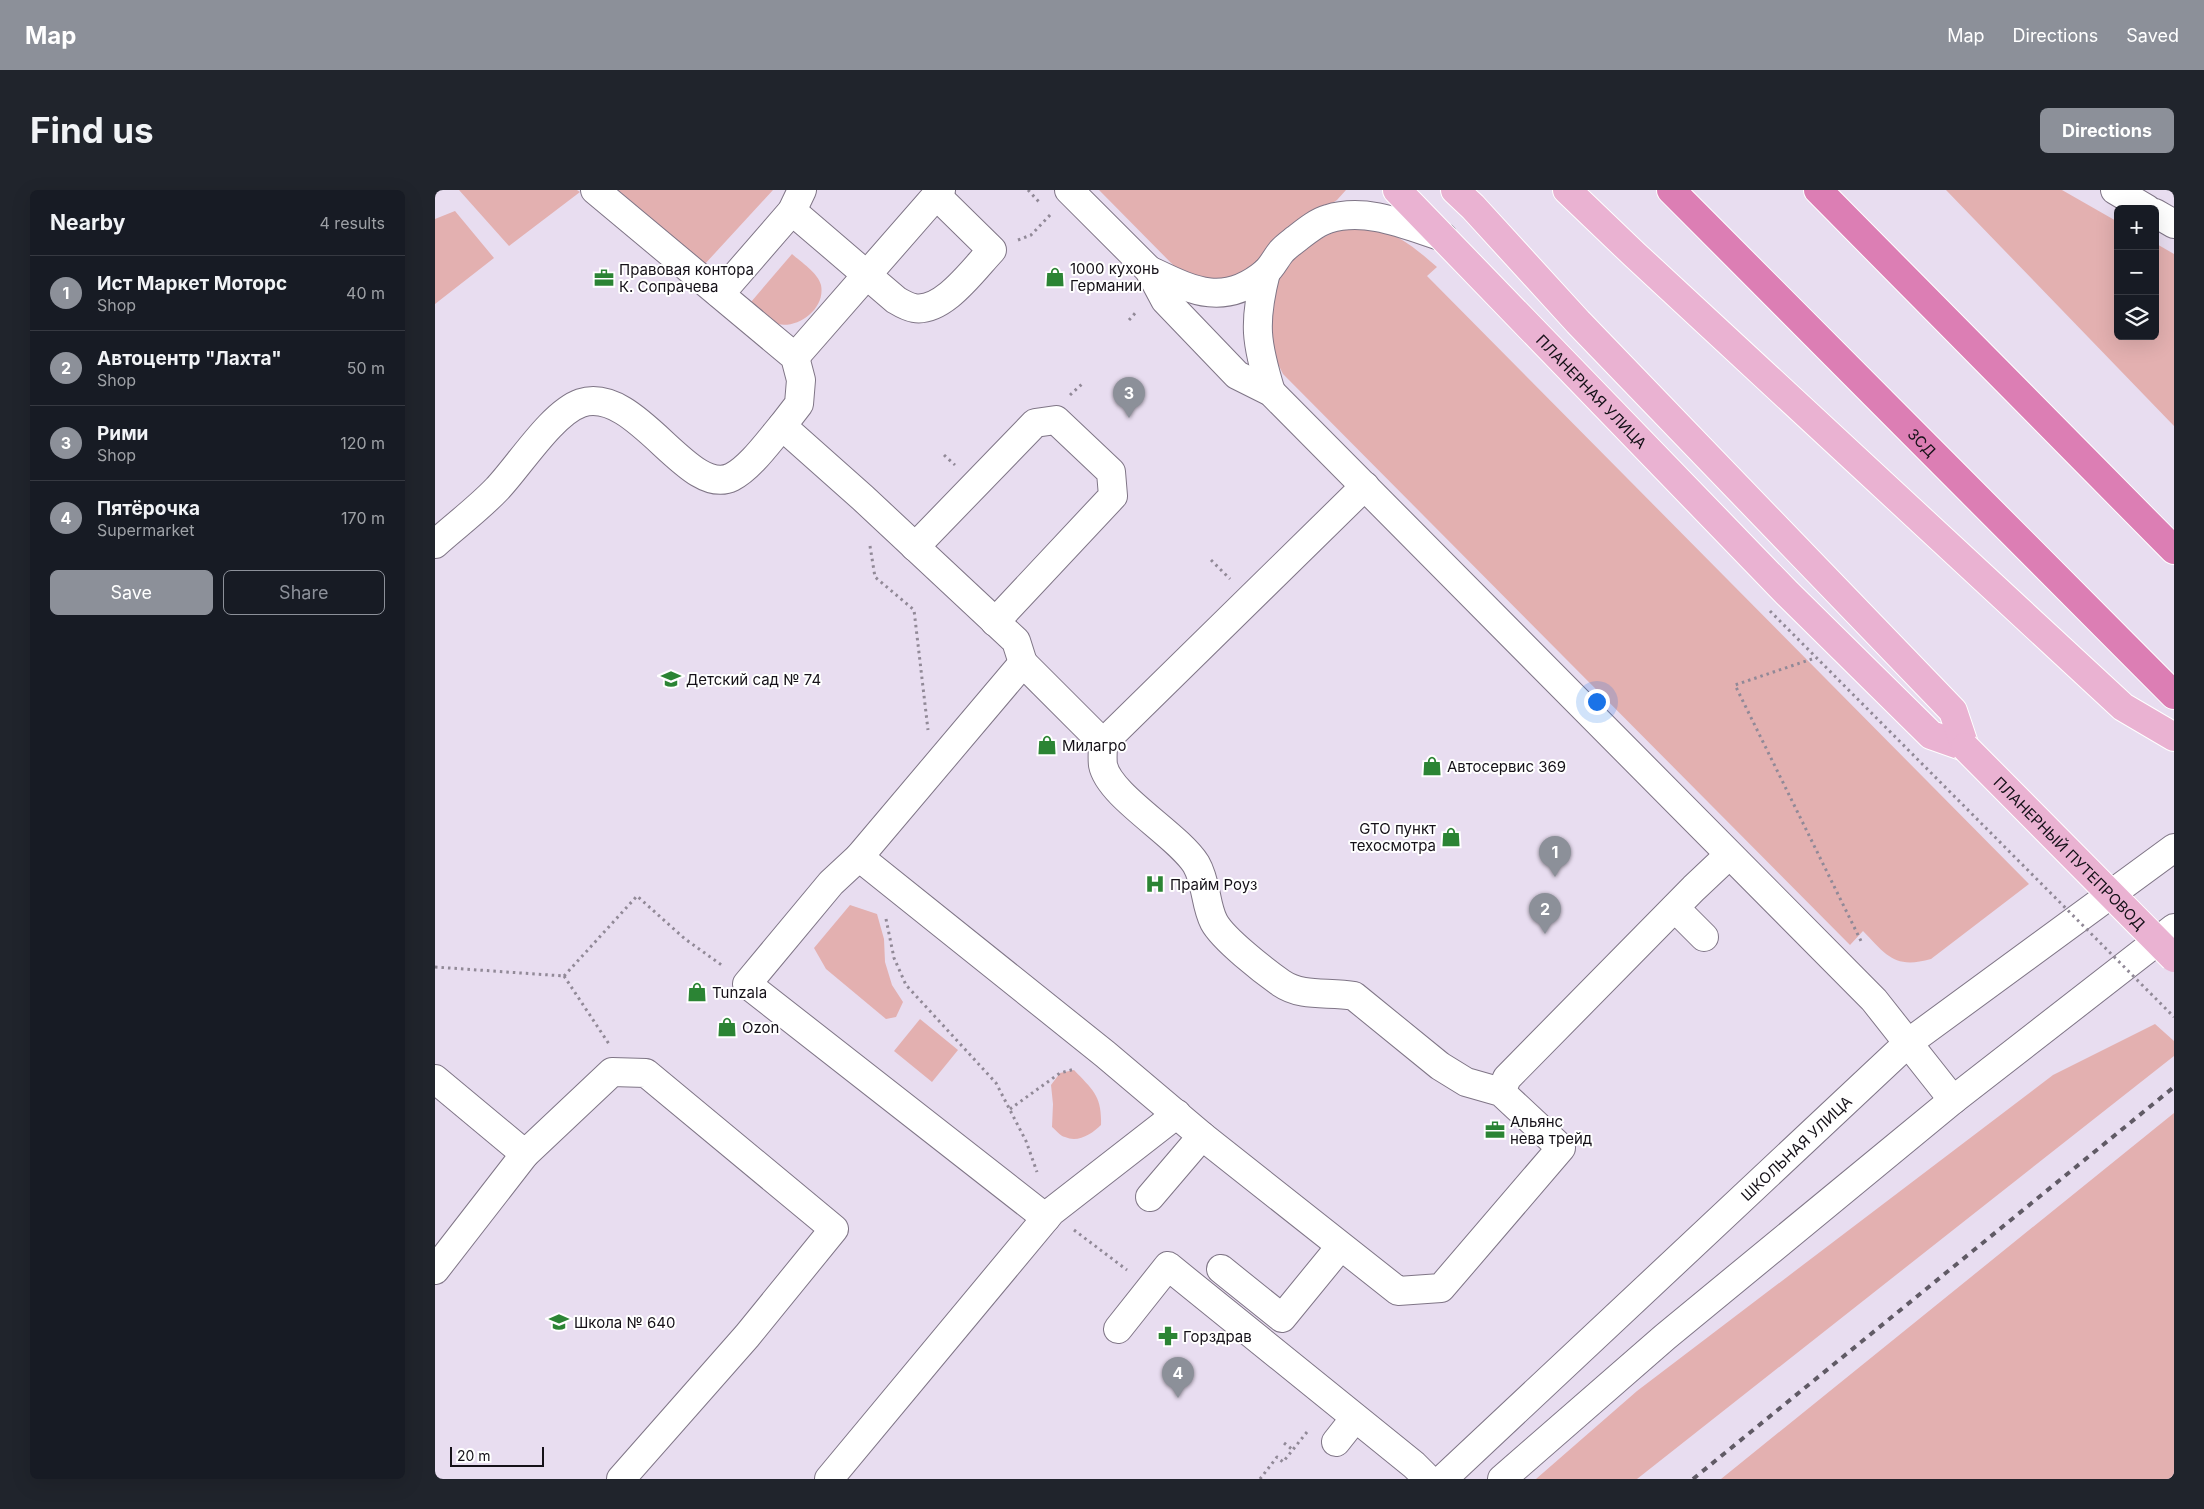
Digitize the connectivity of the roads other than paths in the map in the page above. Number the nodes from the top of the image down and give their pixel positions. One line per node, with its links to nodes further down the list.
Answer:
1 (595, 190): 18 (street)
2 (1397, 190): 14 (main road, ПЛАНЕРНАЯ УЛИЦА)
3 (1567, 190): 30 (main road)
4 (1671, 190): 29 (highway, ЗСД)
5 (1819, 190): 25 (highway)
6 (2115, 190): 11 (street)
7 (939, 193): 17 (street); 17 (street)
8 (1464, 196): 32 (main road, ПЛАНЕРНЫЙ ПУТЕПРОВОД)
9 (1062, 200): 15 (street)
10 (797, 201): 17 (street); 18 (street)
11 (2140, 205)
12 (2159, 215): 13 (street)
13 (2174, 224)
14 (1443, 237): 16 (street); 26 (main road, ПЛАНЕРНАЯ УЛИЦА)
15 (1149, 270): 16 (street); 20 (street)
16 (1266, 272): 20 (street)
17 (867, 275): 19 (street)
18 (719, 294): 19 (street)
19 (795, 357): 21 (street)
20 (1271, 392): 22 (street)
21 (782, 426): 23 (street); 24 (street)
22 (1365, 486): 31 (street); 34 (street)
23 (435, 544)
24 (915, 546): 27 (street); 27 (street)
25 (2174, 550)
26 (1778, 602): 32 (main road, ПЛАНЕРНЫЙ ПУТЕПРОВОД)
27 (995, 622): 28 (street)
28 (1023, 663): 31 (street); 35 (street)
29 (2174, 695)
30 (2174, 737)
31 (1103, 743): 42 (street)
32 (1965, 747): 39 (main road, ПЛАНЕРНЫЙ ПУТЕПРОВОД, bridge)
33 (2174, 848): 40 (street, ШКОЛЬНАЯ УЛИЦА)
34 (1729, 855): 36 (street); 40 (street)
35 (859, 857): 44 (street); 48 (street)
36 (1675, 908): 38 (street); 42 (street)
37 (2174, 928): 43 (street)
38 (1705, 937)
39 (2174, 958)
40 (1908, 1043): 43 (street); 58 (street, ШКОЛЬНАЯ УЛИЦА)
41 (435, 1079): 46 (street)
42 (1501, 1092): 49 (street)
43 (1953, 1100): 59 (street)
44 (1177, 1114): 45 (street); 48 (street)
45 (1202, 1136): 47 (street); 49 (street)
46 (525, 1154): 51 (street); 56 (street)
47 (1150, 1197)
48 (1049, 1215): 55 (street)
49 (1340, 1247): 50 (street)
50 (1221, 1269)
51 (435, 1270)
52 (1118, 1329): 53 (street)
53 (1355, 1418): 54 (street); 57 (street)
54 (1336, 1442)
55 (839, 1475)
56 (621, 1479)
57 (1428, 1479)
58 (1443, 1479)
59 (1502, 1479)

